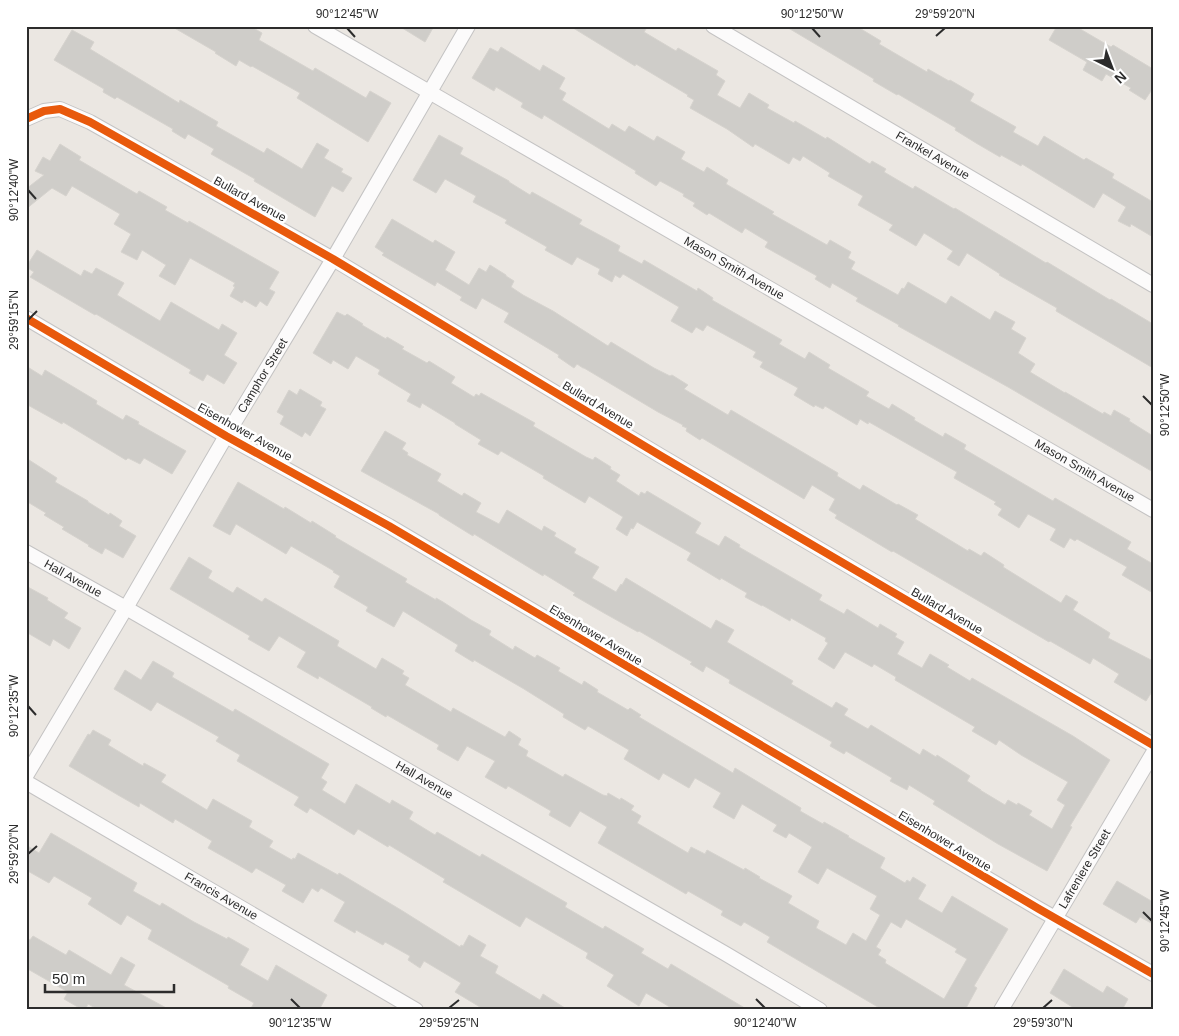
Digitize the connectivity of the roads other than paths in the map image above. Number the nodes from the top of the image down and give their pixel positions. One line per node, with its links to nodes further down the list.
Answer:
1 (315, 26): 4 (street, Mason Smith Avenue)
2 (468, 26): 4 (street, Camphor Street)
3 (713, 26): 7 (street, Frankel Avenue)
4 (430, 94): 6 (street, Camphor Street); 10 (street, Mason Smith Avenue)
5 (26, 119): 6 (street, Bullard Avenue)
6 (333, 259): 9 (street, Camphor Street); 13 (street, Bullard Avenue)
7 (1153, 285)
8 (26, 318): 9 (street, Eisenhower Avenue)
9 (226, 436): 12 (street, Camphor Street); 17 (street, Eisenhower Avenue)
10 (1153, 510)
11 (26, 552): 12 (street, Hall Avenue)
12 (126, 608): 15 (street, Camphor Street); 20 (street, Hall Avenue)
13 (1153, 745)
14 (1153, 753): 17 (street, Lafreniere Street)
15 (26, 776)
16 (26, 782): 19 (street, Francis Avenue)
17 (1055, 918): 18 (street, Eisenhower Avenue); 21 (street, Lafreniere Street)
18 (1153, 974)
19 (416, 1010)
20 (820, 1010)
21 (1001, 1010)

